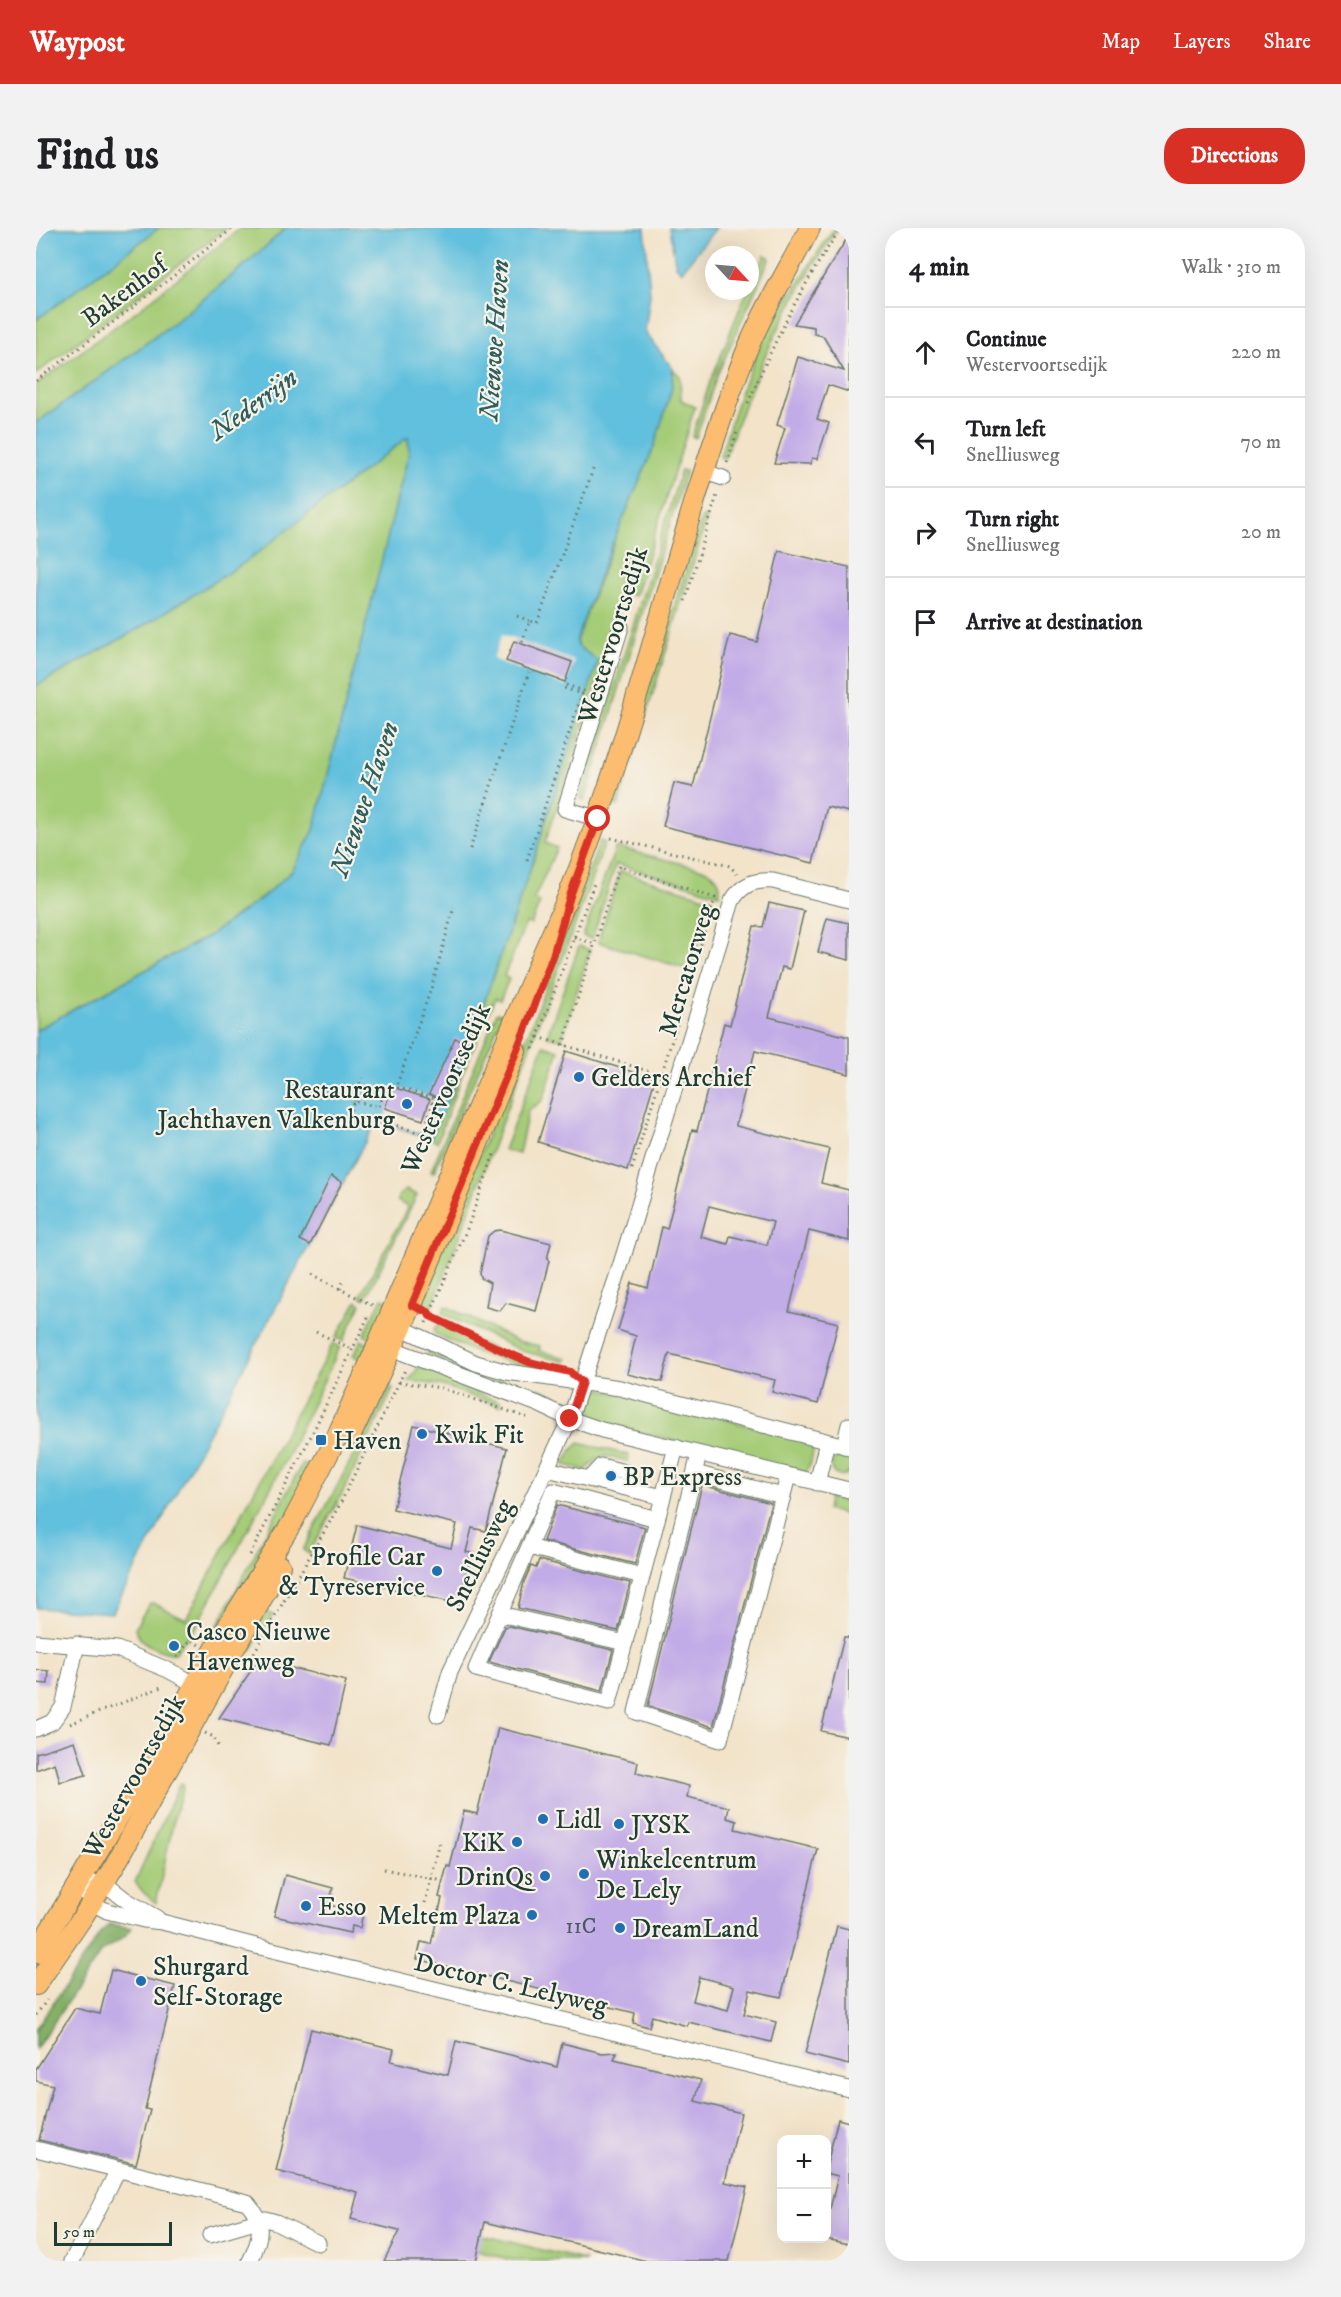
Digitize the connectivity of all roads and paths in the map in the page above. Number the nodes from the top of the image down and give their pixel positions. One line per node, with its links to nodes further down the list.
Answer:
1 (233, 228): 5 (path, Bakenhof)
2 (810, 228): 4 (main road, Westervoortsedijk)
3 (816, 228): 4 (main road, Westervoortsedijk)
4 (796, 254): 13 (main road, Westervoortsedijk)
5 (36, 381)
6 (594, 467): 8 (path)
7 (517, 616): 8 (path)
8 (530, 621): 10 (path)
9 (621, 627): 13 (street)
10 (522, 642)
11 (529, 672): 15 (path)
12 (594, 695): 16 (path)
13 (598, 819): 34 (main road, Westervoortsedijk)
14 (611, 838): 17 (path)
15 (470, 849)
16 (527, 860)
17 (745, 885): 18 (street, Mercatorweg); 26 (street, Mercatorweg)
18 (849, 900)
19 (454, 907): 27 (path)
20 (574, 937): 21 (path)
21 (595, 944): 22 (path); 24 (path)
22 (690, 982)
23 (537, 1037): 24 (path)
24 (563, 1045): 26 (path)
25 (362, 1078): 28 (path)
26 (677, 1079): 43 (street, Mercatorweg)
27 (396, 1087): 28 (path); 30 (path)
28 (354, 1101): 29 (path)
29 (346, 1122)
30 (385, 1124)
31 (312, 1274): 33 (path)
32 (344, 1282): 33 (path)
33 (340, 1289): 35 (path)
34 (396, 1299): 35 (path); 36 (main road, Westervoortsedijk); 38 (main road, Westervoortsedijk); 41 (path)
35 (374, 1306): 39 (path)
36 (402, 1328): 38 (main road, Westervoortsedijk); 43 (street)
37 (316, 1332): 39 (path)
38 (387, 1341): 42 (main road, Westervoortsedijk); 45 (street)
39 (352, 1349): 40 (path)
40 (348, 1358): 42 (path); 60 (path)
41 (519, 1358)
42 (375, 1371): 44 (path); 68 (main road, Westervoortsedijk)
43 (582, 1382): 45 (street, Snelliusweg); 47 (street)
44 (532, 1419)
45 (570, 1419): 48 (street); 51 (street, Snelliusweg)
46 (849, 1425): 49 (street)
47 (827, 1442): 49 (street); 54 (street)
48 (676, 1447): 50 (street); 57 (street)
49 (846, 1447)
50 (699, 1454): 52 (street); 53 (street)
51 (547, 1469): 57 (street); 69 (street, Snelliusweg)
52 (695, 1473): 56 (street); 56 (street)
53 (788, 1476): 54 (street); 56 (street)
54 (817, 1483): 55 (street)
55 (849, 1491)
56 (783, 1496)
57 (663, 1497): 58 (street)
58 (657, 1519): 59 (street); 61 (street)
59 (529, 1547): 61 (street); 62 (street)
60 (246, 1561)
61 (642, 1576): 64 (street)
62 (500, 1614): 64 (street); 64 (street)
63 (36, 1642): 65 (street)
64 (625, 1643)
65 (77, 1644): 67 (street); 70 (street)
66 (201, 1648): 67 (path)
67 (170, 1671): 68 (street); 70 (path)
68 (197, 1685): 78 (main road, Westervoortsedijk); 79 (main road, Westervoortsedijk)
69 (438, 1715)
70 (52, 1722): 71 (street)
71 (36, 1729)
72 (201, 1731): 73 (path)
73 (218, 1746)
74 (440, 1842): 76 (path)
75 (384, 1869): 76 (path)
76 (431, 1880): 77 (path); 81 (path)
77 (443, 1881)
78 (80, 1882): 79 (street); 80 (street); 83 (main road, Westervoortsedijk)
79 (104, 1883): 80 (main road, Westervoortsedijk); 82 (street, Doctor C. Lelyweg)
80 (92, 1903): 82 (street, Doctor C. Lelyweg); 84 (main road, Westervoortsedijk)
81 (425, 1903)
82 (162, 1922): 85 (street, Doctor C. Lelyweg)
83 (36, 1953)
84 (36, 1985)
85 (849, 2089)
86 (36, 2149): 87 (street)
87 (118, 2170): 88 (street); 91 (street)
88 (259, 2219): 89 (street); 90 (street); 92 (street)
89 (210, 2235)
90 (318, 2243)
91 (72, 2261)
92 (250, 2261)

